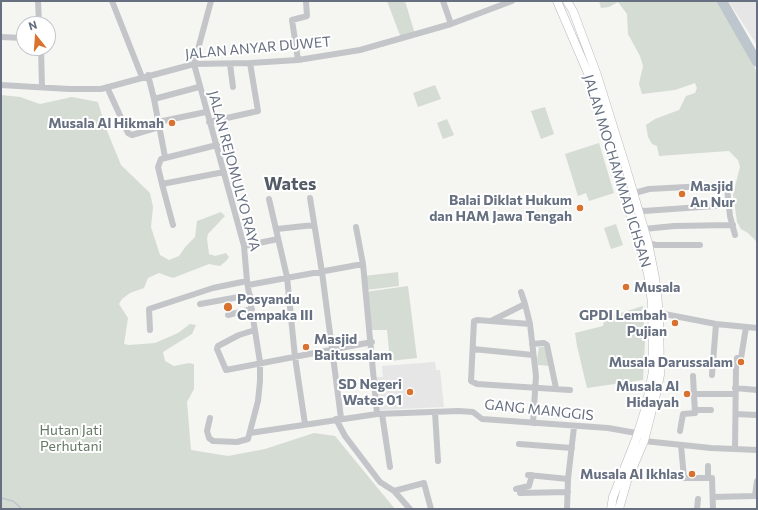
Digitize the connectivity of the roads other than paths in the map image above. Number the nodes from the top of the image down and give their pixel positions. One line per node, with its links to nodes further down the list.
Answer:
1 (38, 1): 9 (street)
2 (112, 1): 18 (street)
3 (211, 1): 16 (street)
4 (306, 1): 14 (street)
5 (443, 1): 10 (street)
6 (512, 1): 10 (street, JALAN ANYAR DUWET)
7 (557, 1): 32 (main road, JALAN MOCHAMMAD ICHSAN)
8 (567, 1): 32 (main road, JALAN MOCHAMMAD ICHSAN)
9 (39, 16)
10 (451, 24): 14 (street, JALAN ANYAR DUWET)
11 (1, 38): 12 (street)
12 (16, 38)
13 (41, 56): 20 (street)
14 (298, 60): 15 (street, JALAN ANYAR DUWET)
15 (250, 63): 17 (street, JALAN ANYAR DUWET); 26 (street)
16 (194, 64): 17 (street, JALAN ANYAR DUWET); 18 (street, JALAN ANYAR DUWET); 22 (street, JALAN REJOMULYO RAYA)
17 (230, 64): 23 (street)
18 (145, 76): 21 (street, JALAN ANYAR DUWET); 24 (street)
19 (1, 85): 20 (street, JALAN ANYAR DUWET)
20 (42, 87): 21 (street, JALAN ANYAR DUWET)
21 (107, 87): 27 (street)
22 (199, 87): 24 (street); 25 (street, JALAN REJOMULYO RAYA)
23 (233, 87)
24 (154, 100): 27 (street)
25 (206, 112): 26 (street, JALAN REJOMULYO RAYA); 27 (street)
26 (209, 122): 28 (street, JALAN REJOMULYO RAYA)
27 (158, 124): 29 (street)
28 (217, 145): 29 (street); 30 (street, JALAN REJOMULYO RAYA)
29 (165, 157): 31 (street)
30 (224, 172): 31 (street); 47 (street, JALAN REJOMULYO RAYA)
31 (162, 184): 37 (street)
32 (630, 195): 35 (street); 36 (main road, JALAN MOCHAMMAD ICHSAN); 66 (main road, JALAN MOCHAMMAD ICHSAN)
33 (310, 198): 38 (street)
34 (269, 199): 41 (street)
35 (729, 205): 36 (street); 39 (street)
36 (638, 209): 42 (main road, JALAN MOCHAMMAD ICHSAN)
37 (173, 225)
38 (314, 225): 41 (street); 49 (street)
39 (733, 225): 42 (street); 43 (street)
40 (356, 227): 48 (street)
41 (277, 229): 44 (street)
42 (644, 229): 45 (main road, JALAN MOCHAMMAD ICHSAN)
43 (735, 235)
44 (278, 239): 47 (street); 50 (street)
45 (648, 244): 46 (street); 57 (main road, JALAN MOCHAMMAD ICHSAN)
46 (700, 245)
47 (244, 246): 51 (street, JALAN REJOMULYO RAYA)
48 (363, 264): 49 (street); 67 (street)
49 (322, 272): 50 (street); 70 (street)
50 (287, 277): 51 (street); 72 (street)
51 (248, 283): 53 (street, JALAN REJOMULYO RAYA); 64 (street)
52 (522, 292): 55 (street)
53 (250, 295): 54 (street); 56 (street, JALAN REJOMULYO RAYA)
54 (200, 304)
55 (525, 304): 59 (street); 60 (street)
56 (252, 309): 58 (street); 65 (street, JALAN REJOMULYO RAYA)
57 (659, 313): 61 (street); 66 (main road, JALAN MOCHAMMAD ICHSAN)
58 (228, 315)
59 (491, 321): 60 (street); 69 (street)
60 (530, 324): 68 (street)
61 (716, 324): 62 (street); 74 (street)
62 (746, 327): 63 (street); 80 (street)
63 (757, 328)
64 (150, 330)
65 (255, 330): 73 (street, JALAN REJOMULYO RAYA); 73 (street)
66 (657, 338): 95 (main road, JALAN MOCHAMMAD ICHSAN)
67 (372, 342): 70 (street); 85 (street)
68 (532, 344): 71 (street); 77 (street)
69 (473, 349): 71 (street); 76 (street)
70 (330, 350): 72 (street); 89 (street)
71 (533, 355): 76 (street)
72 (295, 357): 73 (street); 91 (street)
73 (260, 362): 94 (street, JALAN REJOMULYO RAYA)
74 (712, 375)
75 (693, 376): 81 (street)
76 (536, 388): 77 (street); 90 (street)
77 (556, 388): 78 (street)
78 (570, 390)
79 (757, 390): 80 (street)
80 (735, 391): 81 (street); 86 (street)
81 (695, 394): 82 (street)
82 (695, 410): 83 (street); 93 (street)
83 (711, 410)
84 (435, 412): 85 (street, GANG MANGGIS); 90 (street, GANG MANGGIS); 101 (street)
85 (379, 414): 89 (street, GANG MANGGIS); 103 (street)
86 (736, 414): 87 (street); 99 (street)
87 (757, 415)
88 (210, 418): 94 (street)
89 (338, 419): 91 (street, GANG MANGGIS); 107 (street)
90 (533, 423): 92 (street, GANG MANGGIS)
91 (305, 424): 94 (street, GANG MANGGIS)
92 (574, 427): 95 (street, GANG MANGGIS); 98 (street)
93 (680, 431)
94 (250, 433)
95 (641, 437): 97 (street, GANG MANGGIS); 114 (main road, JALAN MOCHAMMAD ICHSAN); 115 (main road, JALAN MOCHAMMAD ICHSAN)
96 (519, 444): 98 (street)
97 (681, 445): 99 (street, GANG MANGGIS); 104 (street)
98 (572, 448): 105 (street)
99 (736, 449): 100 (street, GANG MANGGIS)
100 (757, 450)
101 (438, 462)
102 (708, 466): 104 (street)
103 (390, 467)
104 (708, 478): 109 (street)
105 (568, 479): 108 (street); 108 (street)
106 (757, 481): 109 (street)
107 (394, 491): 111 (street); 112 (street)
108 (568, 492): 113 (street)
109 (712, 497): 117 (street)
110 (698, 499): 116 (street)
111 (410, 509)
112 (431, 509)
113 (567, 509)
114 (611, 509)
115 (619, 509)
116 (697, 509)
117 (713, 509)

